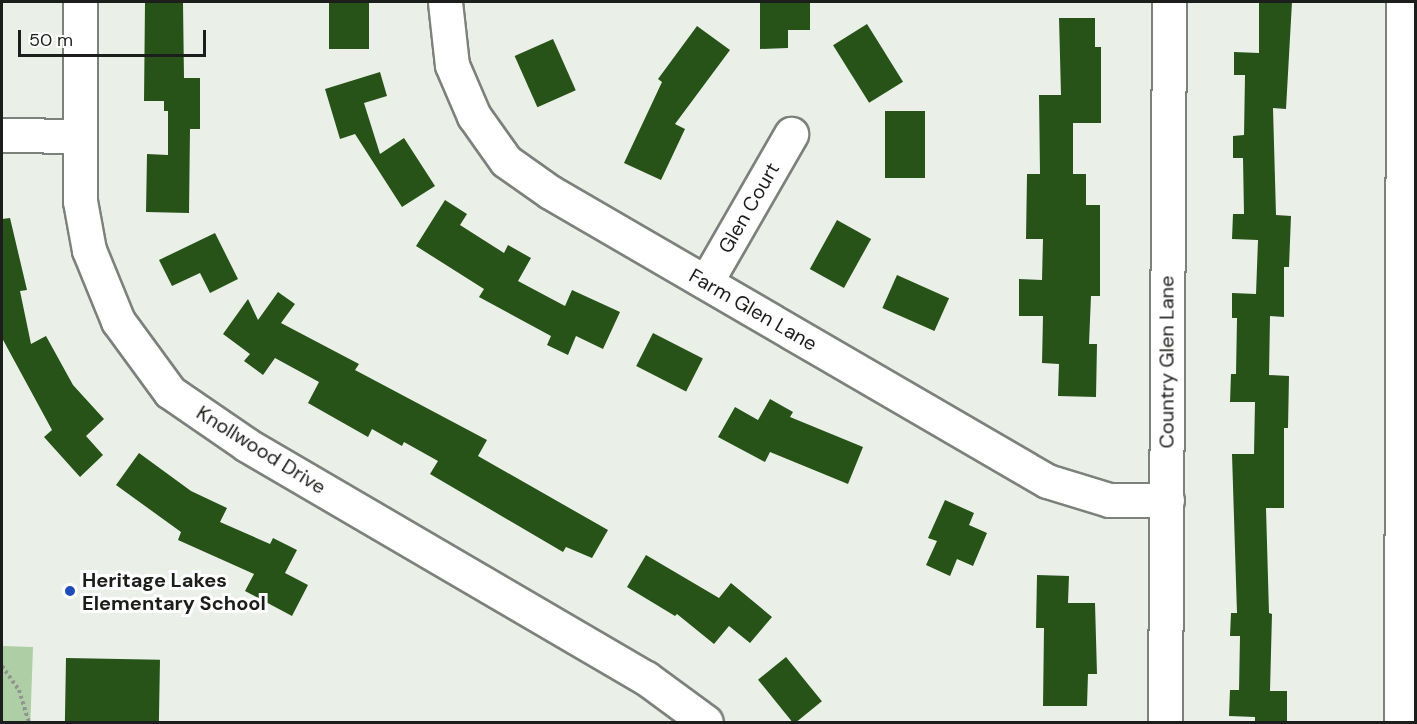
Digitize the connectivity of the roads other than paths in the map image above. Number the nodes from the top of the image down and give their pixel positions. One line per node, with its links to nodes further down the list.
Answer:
1 (80, 2): 7 (street, Knollwood Drive)
2 (445, 2): 8 (street, Farm Glen Lane)
3 (1169, 2): 9 (street, Country Glen Lane)
4 (1403, 2): 12 (street)
5 (791, 134): 8 (street, Glen Court)
6 (2, 135): 7 (street)
7 (79, 136): 10 (street, Knollwood Drive)
8 (706, 282): 9 (street, Farm Glen Lane)
9 (1167, 500): 11 (street, Country Glen Lane)
10 (706, 723)
11 (1165, 723)
12 (1401, 723)

